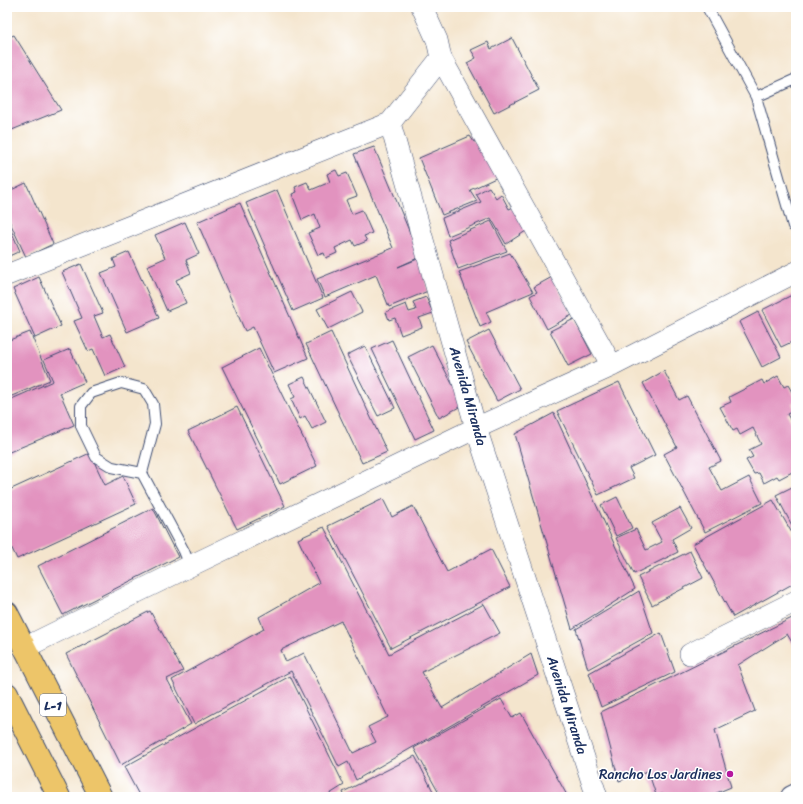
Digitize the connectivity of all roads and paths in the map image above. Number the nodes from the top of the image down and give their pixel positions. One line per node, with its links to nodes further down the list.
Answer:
1 (422, 7): 3 (street)
2 (707, 7): 5 (lane)
3 (441, 58): 6 (street); 10 (street)
4 (796, 79): 5 (lane)
5 (756, 97): 7 (lane)
6 (390, 123): 9 (street); 11 (street, Avenida Miranda)
7 (792, 226)
8 (796, 272): 10 (street)
9 (7, 275)
10 (612, 366): 11 (street)
11 (476, 428): 13 (street); 22 (street, Avenida Miranda)
12 (142, 474): 12 (lane); 13 (lane)
13 (190, 566): 16 (street)
14 (796, 601): 17 (street)
15 (7, 613): 16 (main road, L-1)
16 (24, 648): 21 (main road, L-1)
17 (690, 654)
18 (7, 694): 20 (main road, L-1)
19 (796, 795): 23 (street)
20 (59, 797)
21 (100, 797)
22 (597, 797)
23 (792, 797)

